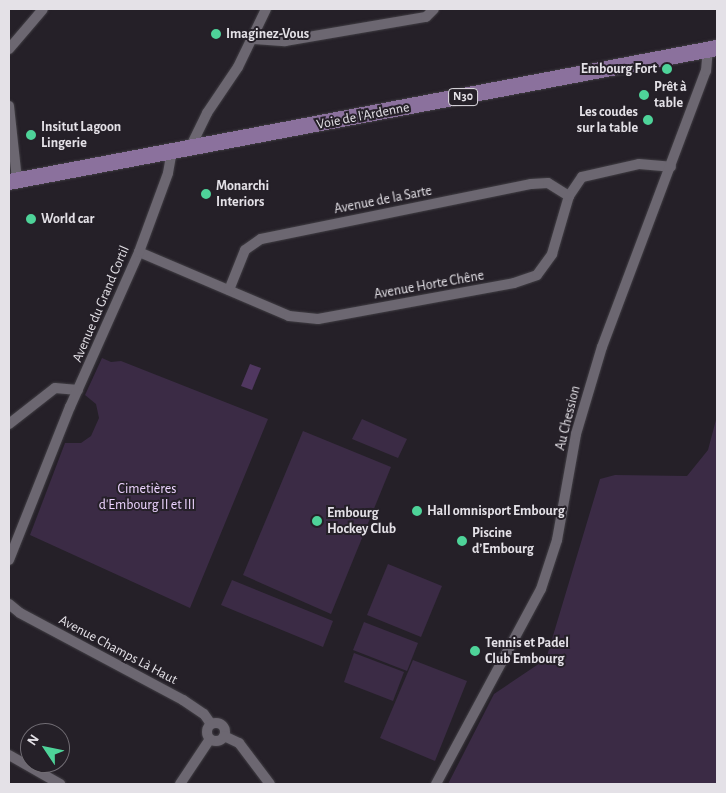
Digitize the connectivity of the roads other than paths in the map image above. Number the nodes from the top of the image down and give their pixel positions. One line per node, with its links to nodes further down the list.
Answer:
1 (44, 9): 5 (street)
2 (266, 9): 4 (street)
3 (434, 9): 4 (street)
4 (254, 38): 8 (street)
5 (9, 49)
6 (713, 49): 8 (main road, Voie de l'Ardenne / N30); 10 (street, Au Chession)
7 (9, 106): 11 (street)
8 (190, 148): 9 (main road, Voie de l'Ardenne / N30)
9 (172, 151): 11 (main road, Voie de l'Ardenne / N30); 13 (street, Avenue du Grand Cortil)
10 (671, 167): 12 (street, Avenue Horte Chêne); 26 (street, Au Chession)
11 (13, 181)
12 (569, 196): 14 (street, Avenue de la Sarte); 14 (street, Avenue Horte Chêne)
13 (139, 252): 14 (street, Avenue Horte Chêne); 15 (street, Avenue du Grand Cortil)
14 (229, 290)
15 (78, 390): 16 (street); 17 (street)
16 (9, 424)
17 (9, 560)
18 (9, 604): 19 (street, Avenue Champs Là Haut)
19 (211, 724): 20 (street, Avenue Champs Là Haut); 21 (street)
20 (224, 736): 21 (street); 25 (street, Avenue Champs Là Haut)
21 (210, 739): 24 (street)
22 (9, 755): 23 (street)
23 (60, 784)
24 (180, 784)
25 (270, 784)
26 (436, 784)

